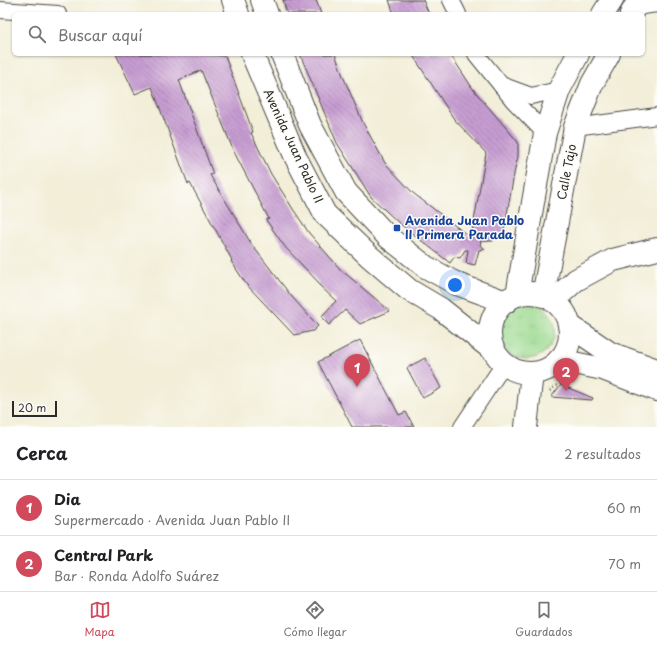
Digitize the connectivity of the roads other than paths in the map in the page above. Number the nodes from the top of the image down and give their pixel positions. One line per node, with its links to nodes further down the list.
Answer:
1 (233, 0): 9 (main road)
2 (262, 0): 10 (main road)
3 (451, 0): 11 (street)
4 (612, 0): 12 (main road)
5 (657, 4): 6 (street)
6 (635, 7)
7 (0, 10): 8 (street)
8 (29, 12)
9 (237, 12)
10 (266, 12)
11 (457, 12)
12 (604, 12)
13 (253, 56): 27 (main road, Avenida Juan Pablo II)
14 (283, 56): 25 (main road, Avenida Juan Pablo II)
15 (478, 56): 18 (street)
16 (577, 56): 19 (main road)
17 (608, 56): 21 (main road, Calle Tajo)
18 (501, 84): 19 (street); 22 (street)
19 (559, 90): 22 (main road)
20 (657, 116): 21 (street)
21 (575, 127): 24 (main road, Calle Tajo)
22 (545, 133): 25 (main road)
23 (657, 248): 24 (main road)
24 (548, 298): 25 (main road); 26 (main road)
25 (511, 299): 27 (main road)
26 (569, 325): 28 (main road); 29 (main road)
27 (499, 357): 30 (main road); 32 (street)
28 (559, 360): 30 (main road); 31 (main road)
29 (657, 370)
30 (532, 373): 33 (main road)
31 (657, 390)
32 (462, 427)
33 (526, 427)

